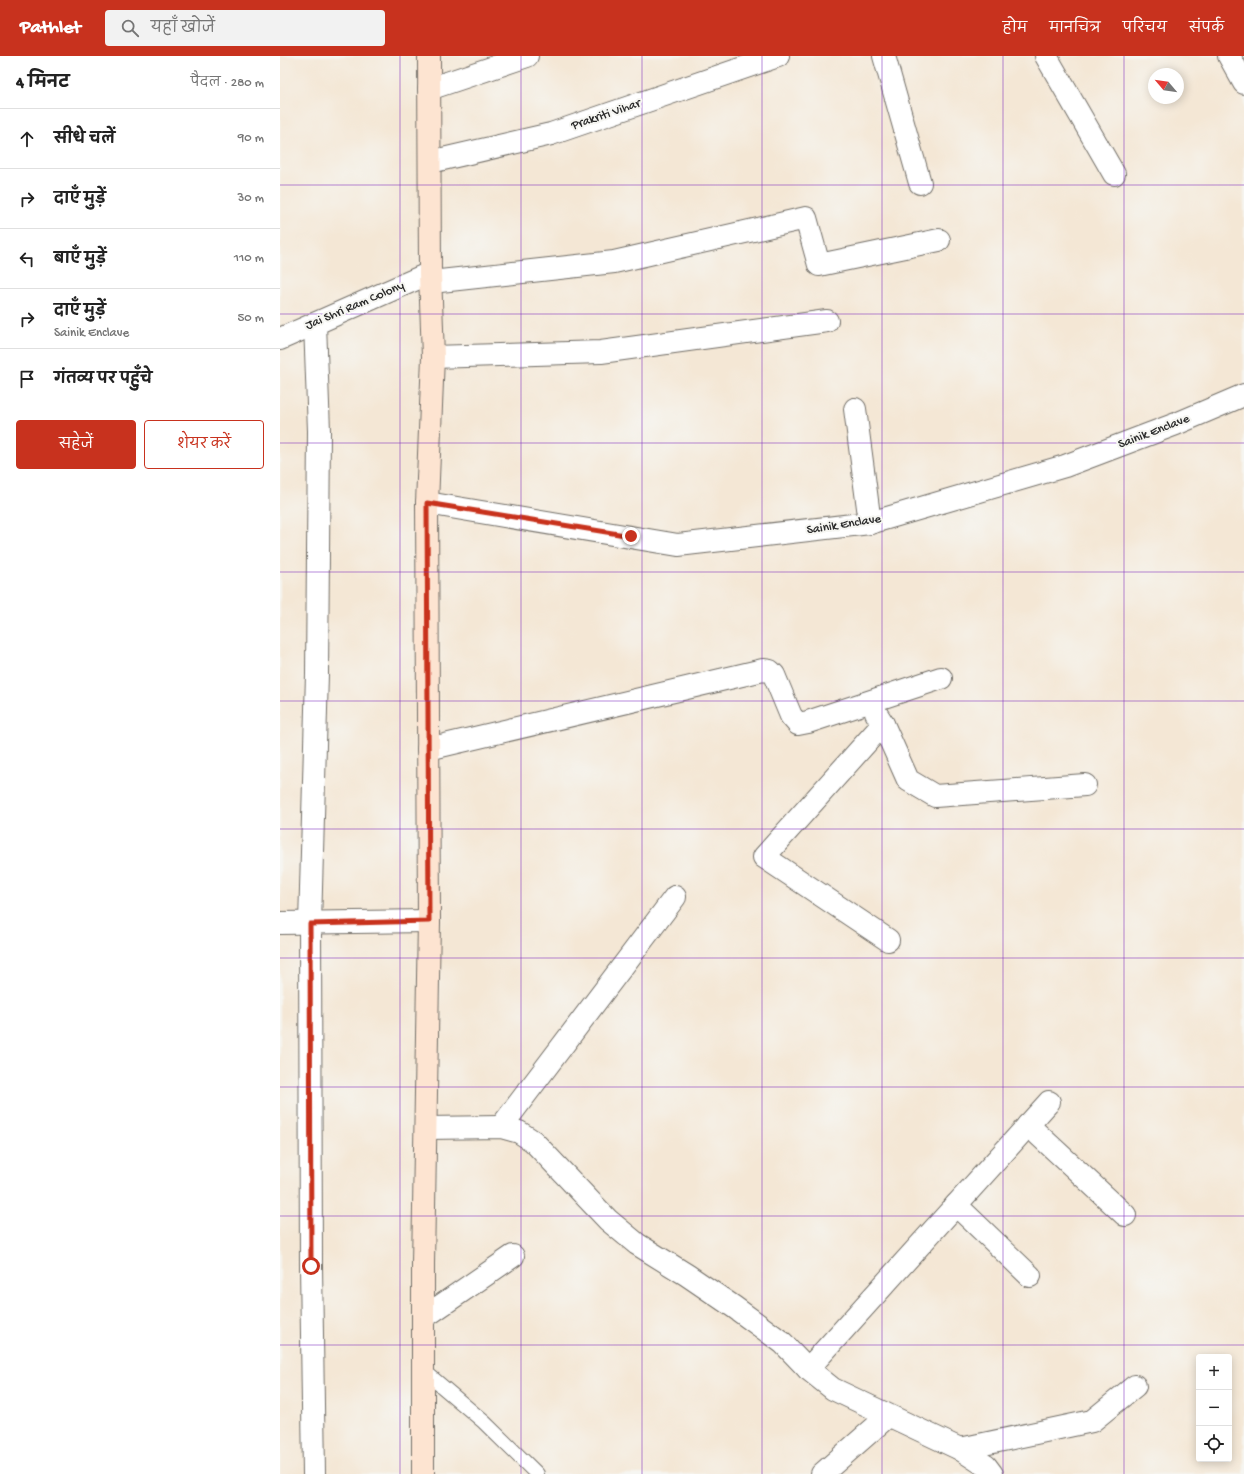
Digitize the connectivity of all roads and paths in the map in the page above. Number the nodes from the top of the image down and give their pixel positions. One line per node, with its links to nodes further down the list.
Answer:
1 (429, 56): 8 (street)
2 (527, 56): 8 (street)
3 (778, 56): 9 (street, Prakriti Vihar)
4 (884, 56): 11 (street)
5 (1046, 56): 10 (street)
6 (1229, 56): 7 (street)
7 (1244, 83)
8 (429, 89): 9 (street)
9 (430, 162): 13 (street)
10 (1114, 174)
11 (920, 183)
12 (939, 240): 13 (street, Jai Shri Ram Colony)
13 (431, 278): 15 (street, Jai Shri Ram Colony); 17 (street)
14 (826, 321): 17 (street)
15 (315, 324): 16 (street, Jai Shri Ram Colony); 30 (street)
16 (280, 339)
17 (433, 357): 20 (street)
18 (1244, 395): 21 (street, Sainik Enclave)
19 (856, 410): 21 (street)
20 (427, 503): 21 (street, Sainik Enclave); 25 (street)
21 (870, 523)
22 (940, 678): 23 (street)
23 (868, 702): 24 (street); 25 (street)
24 (883, 724): 26 (street); 31 (street)
25 (428, 749): 28 (street)
26 (1085, 785)
27 (674, 897): 34 (street)
28 (429, 921): 30 (street); 35 (street)
29 (280, 924): 30 (street)
30 (310, 924): 46 (street)
31 (888, 940)
32 (1049, 1102): 33 (street)
33 (1028, 1125): 36 (street); 37 (street)
34 (501, 1127): 35 (street); 41 (street)
35 (426, 1128): 40 (street)
36 (956, 1205): 39 (street); 41 (street)
37 (1125, 1215)
38 (513, 1256): 40 (street)
39 (1030, 1276)
40 (423, 1318): 42 (street)
41 (808, 1369): 44 (street)
42 (424, 1371): 47 (street); 48 (lane)
43 (1135, 1386): 45 (street)
44 (888, 1416): 45 (street); 49 (street)
45 (960, 1449): 50 (street)
46 (314, 1474)
47 (423, 1474)
48 (537, 1474)
49 (822, 1474)
50 (992, 1474)

